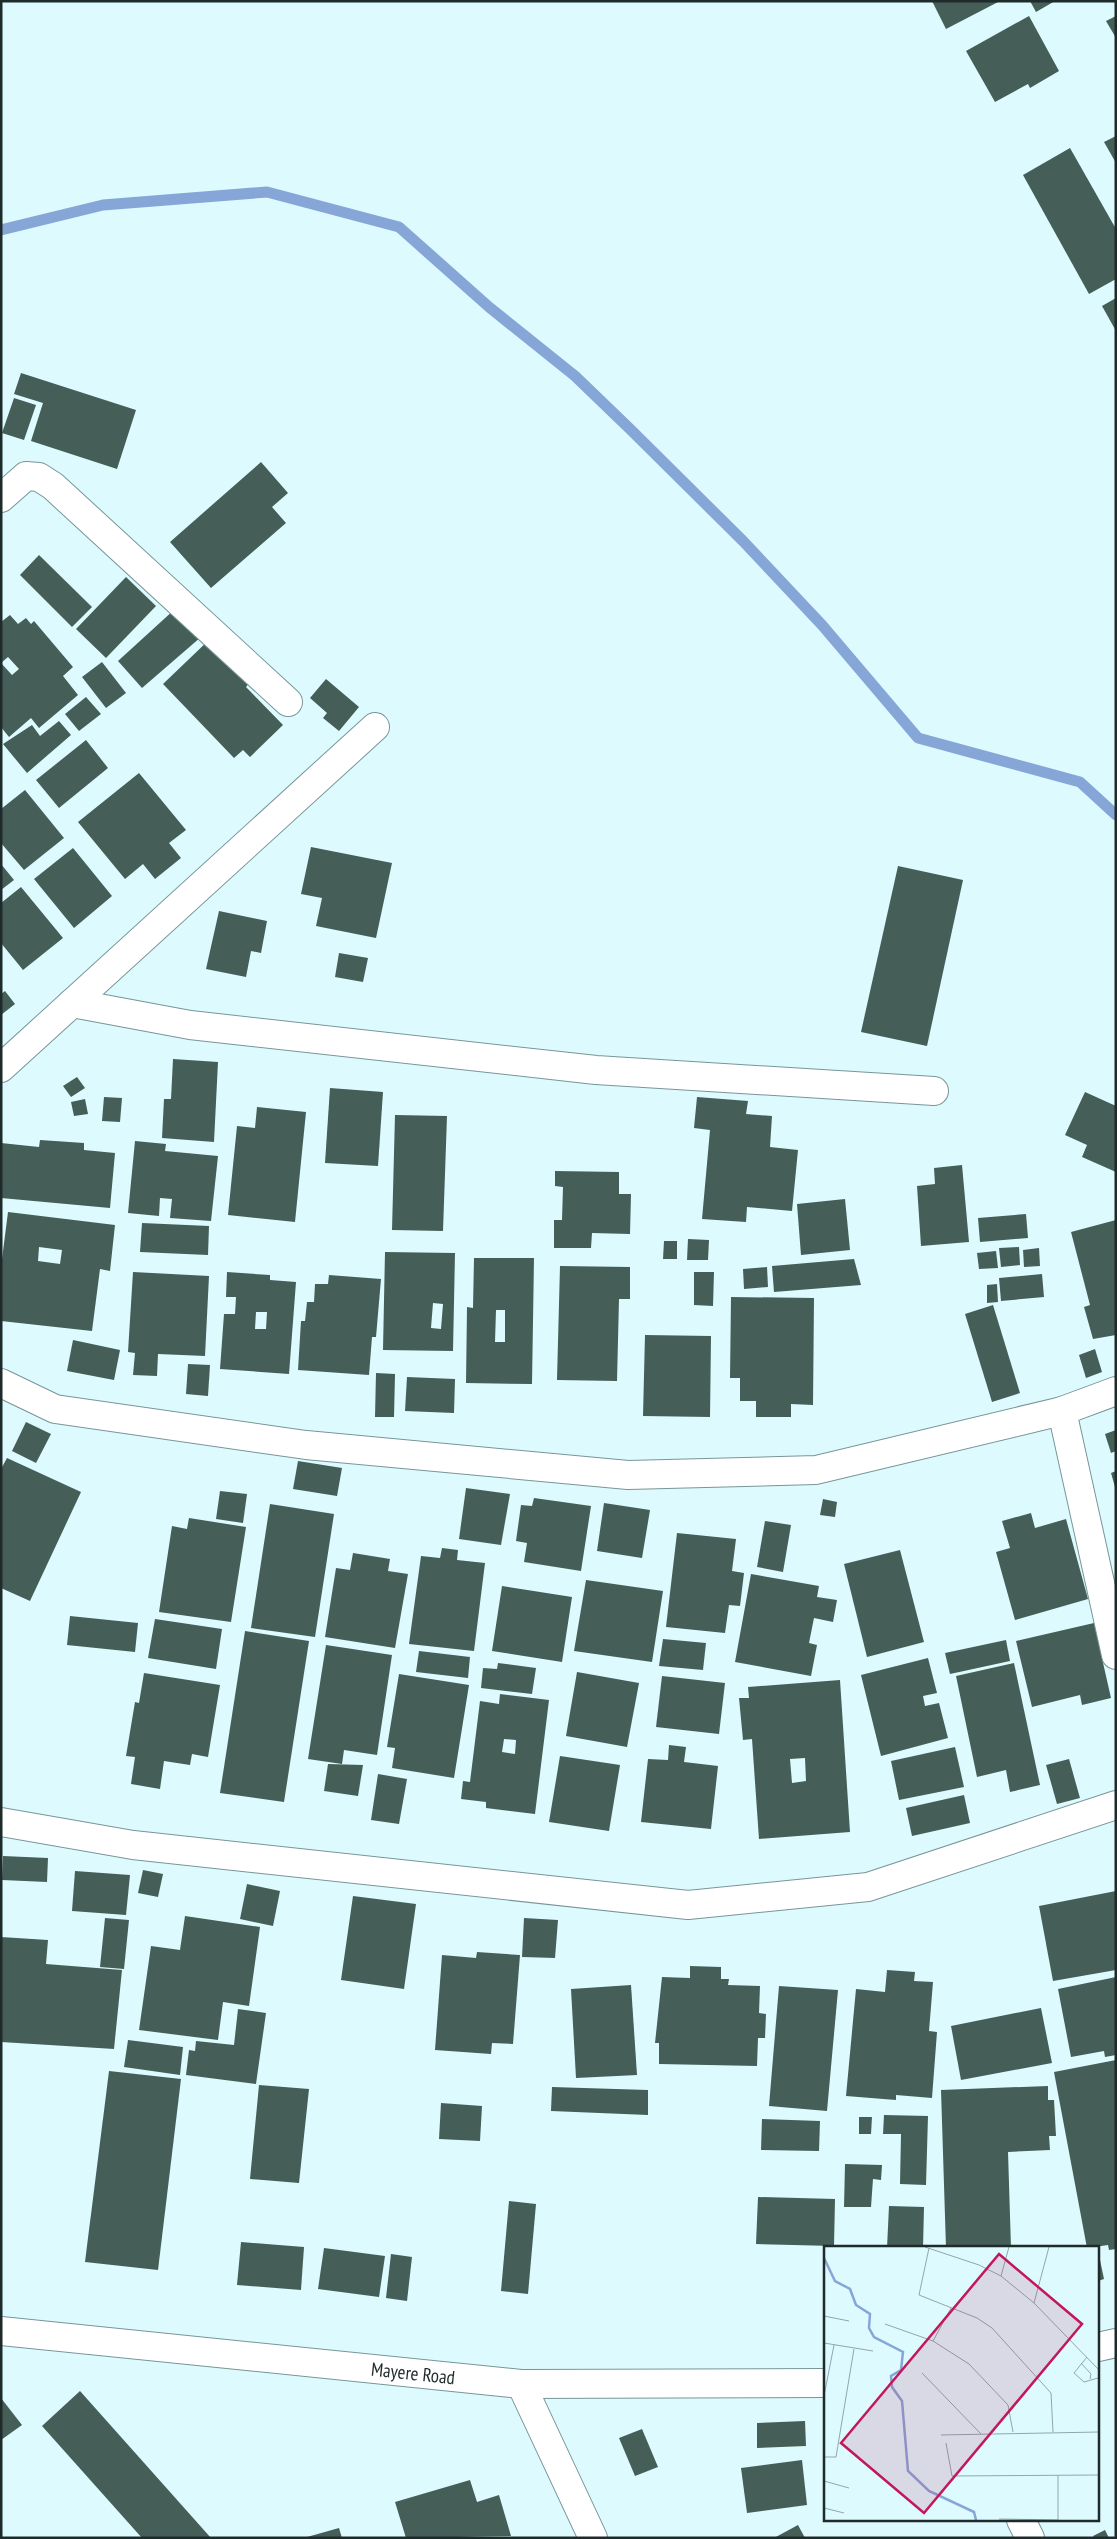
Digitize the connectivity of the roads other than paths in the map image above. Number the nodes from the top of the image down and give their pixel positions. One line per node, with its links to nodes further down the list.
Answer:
1 (1, 498): 2 (street)
2 (288, 702)
3 (375, 727): 4 (street)
4 (72, 1003): 5 (street); 6 (street)
5 (1, 1068)
6 (934, 1091)
7 (1, 1383): 9 (street)
8 (1116, 1391): 9 (street)
9 (1062, 1411): 10 (street)
10 (1116, 1655)
11 (1116, 1805): 12 (street)
12 (1, 1822)
13 (1, 2331): 17 (street, Mayere Road)
14 (1116, 2343): 15 (street)
15 (1100, 2347)
16 (824, 2383): 17 (street, Mayere Road)
17 (521, 2384): 19 (street)
18 (1022, 2522): 20 (street)
19 (593, 2538)
20 (1030, 2538)

